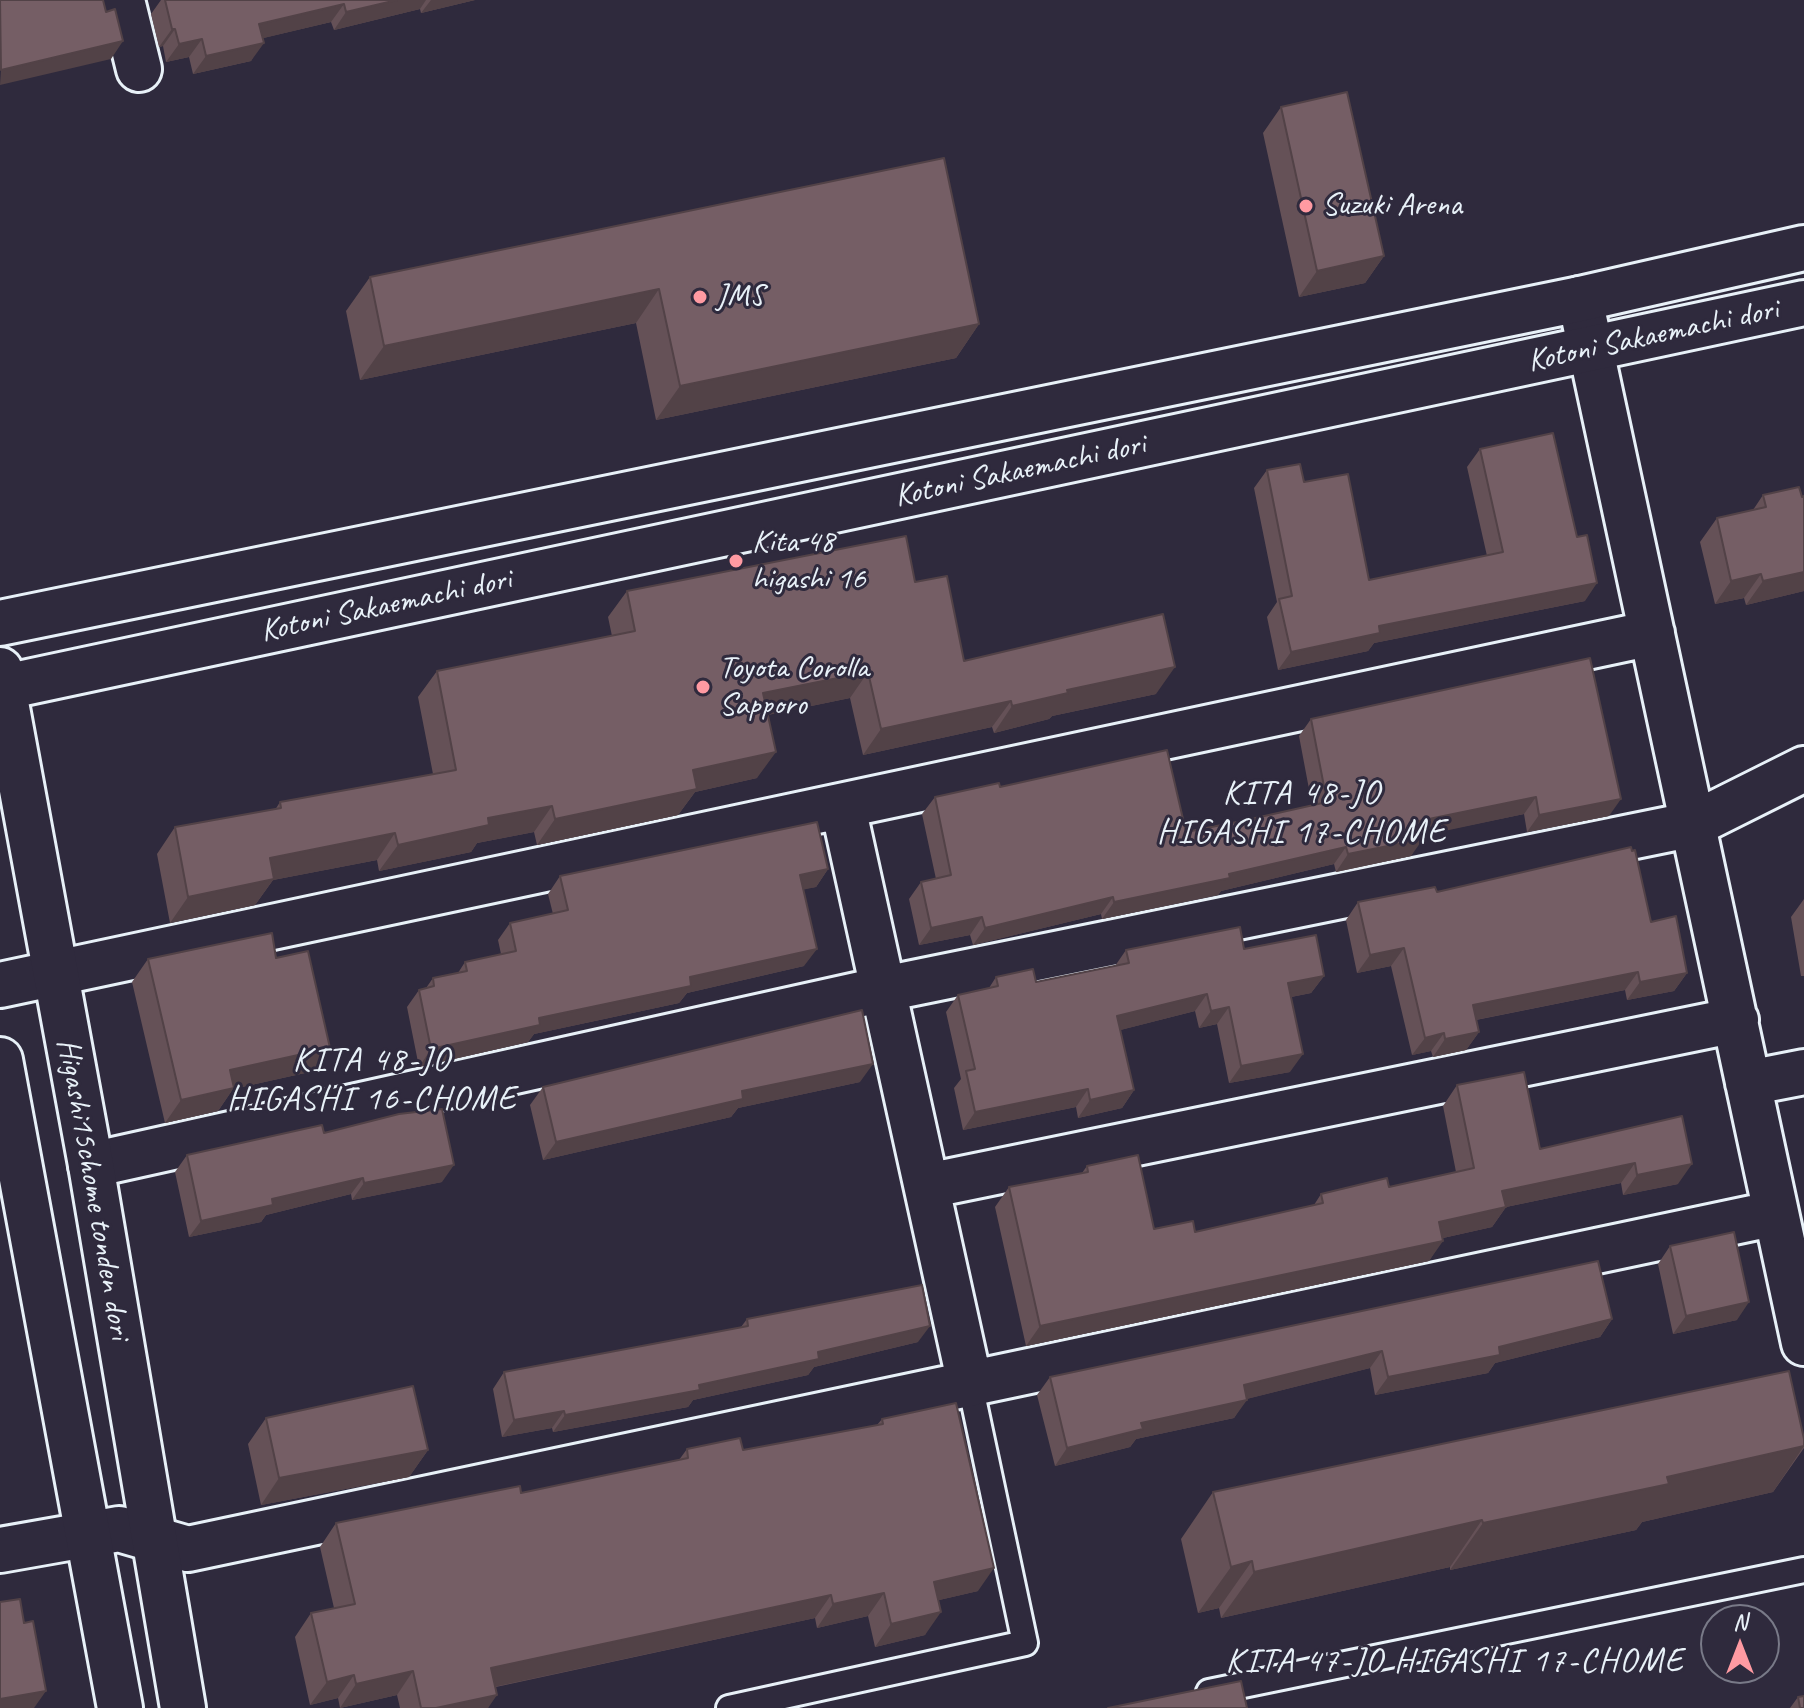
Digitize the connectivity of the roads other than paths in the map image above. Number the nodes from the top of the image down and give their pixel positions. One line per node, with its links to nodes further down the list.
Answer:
1 (122, 0): 2 (street)
2 (139, 69)
3 (1804, 248): 4 (street, Kotoni Sakaemachi dori)
4 (1580, 299): 6 (street); 7 (street, Kotoni Sakaemachi dori)
5 (1804, 303): 6 (street, Kotoni Sakaemachi dori)
6 (1591, 351): 8 (street); 9 (street, Kotoni Sakaemachi dori)
7 (0, 623)
8 (1652, 633): 11 (street); 12 (street)
9 (2, 681): 13 (street, Higashi15chome tonden dori)
10 (1804, 769): 12 (street)
11 (843, 807): 13 (street); 15 (street)
12 (1694, 824): 15 (street); 16 (street)
13 (55, 975): 14 (street); 20 (street, Higashi15chome tonden dori)
14 (0, 985)
15 (884, 989): 20 (street); 21 (street)
16 (1736, 1020): 19 (street); 21 (street)
17 (0, 1060): 25 (street)
18 (1804, 1072): 19 (street)
19 (1748, 1083): 22 (street)
20 (91, 1165): 26 (street, Higashi15chome tonden dori)
21 (927, 1186): 24 (street)
22 (1776, 1213): 23 (street); 24 (street)
23 (1804, 1343)
24 (970, 1384): 26 (street); 33 (lane)
25 (86, 1535): 26 (street); 27 (street); 31 (street)
26 (153, 1538): 32 (street, Higashi15chome tonden dori)
27 (0, 1550)
28 (1804, 1570): 30 (lane)
29 (1188, 1696): 30 (lane)
30 (1236, 1697)
31 (120, 1708)
32 (183, 1708)
33 (729, 1708)

